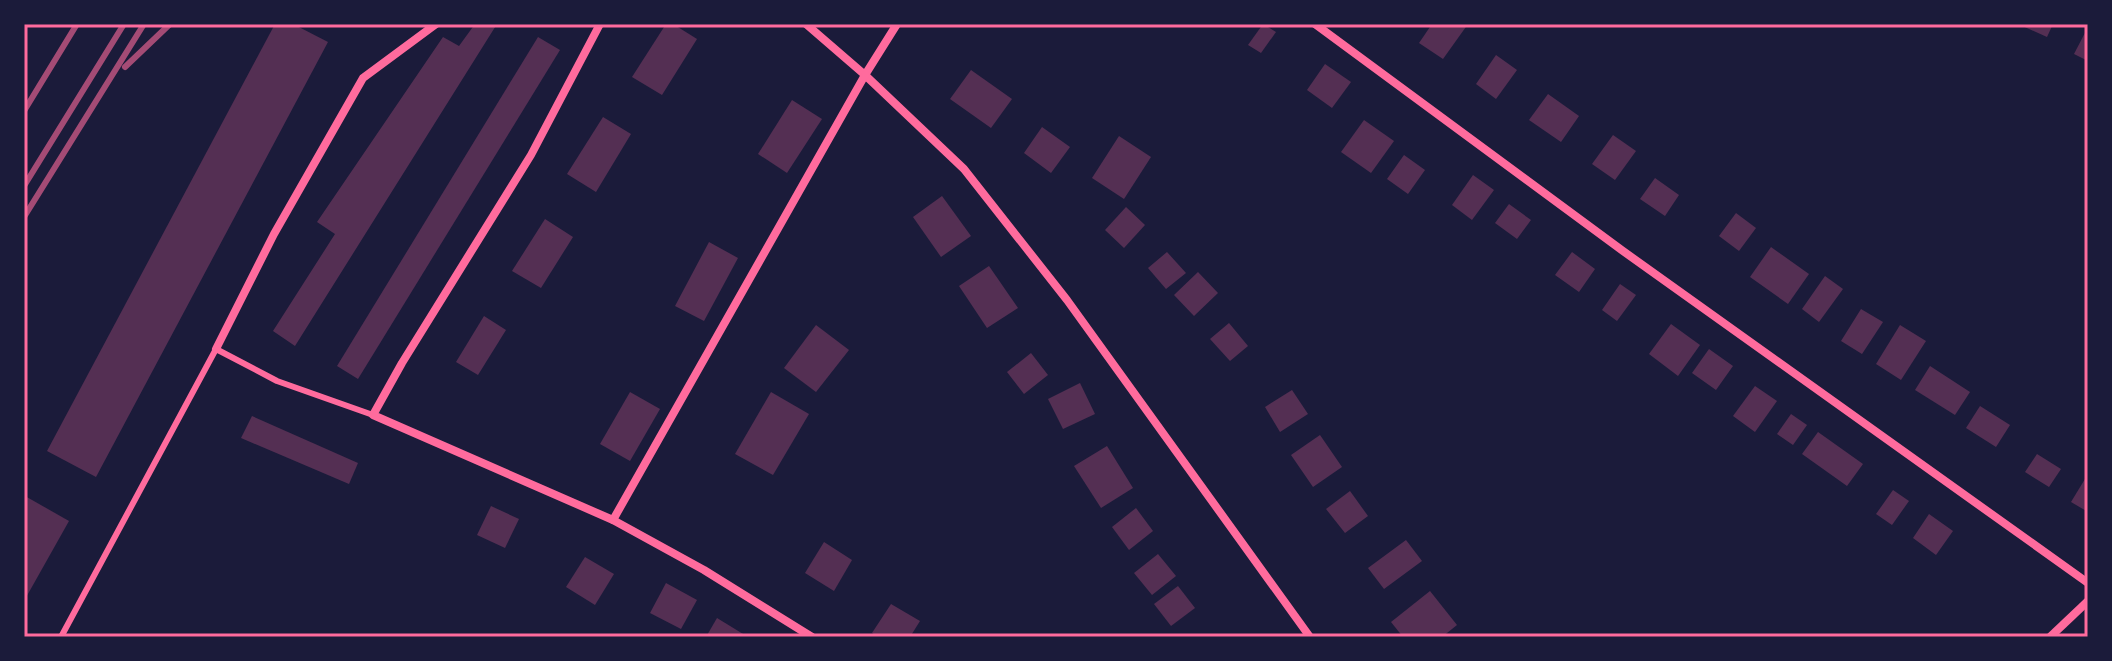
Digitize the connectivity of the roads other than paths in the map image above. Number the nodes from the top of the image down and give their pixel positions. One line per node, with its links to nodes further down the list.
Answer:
1 (436, 24): 7 (street)
2 (600, 24): 8 (street)
3 (806, 24): 6 (street)
4 (897, 24): 6 (street)
5 (1315, 24): 10 (street)
6 (865, 75): 9 (street); 14 (street)
7 (216, 349): 8 (lane); 12 (lane)
8 (373, 415): 9 (street)
9 (613, 520): 13 (street)
10 (2088, 583)
11 (2088, 601): 15 (street)
12 (61, 637)
13 (812, 637)
14 (1310, 637)
15 (2050, 637)

